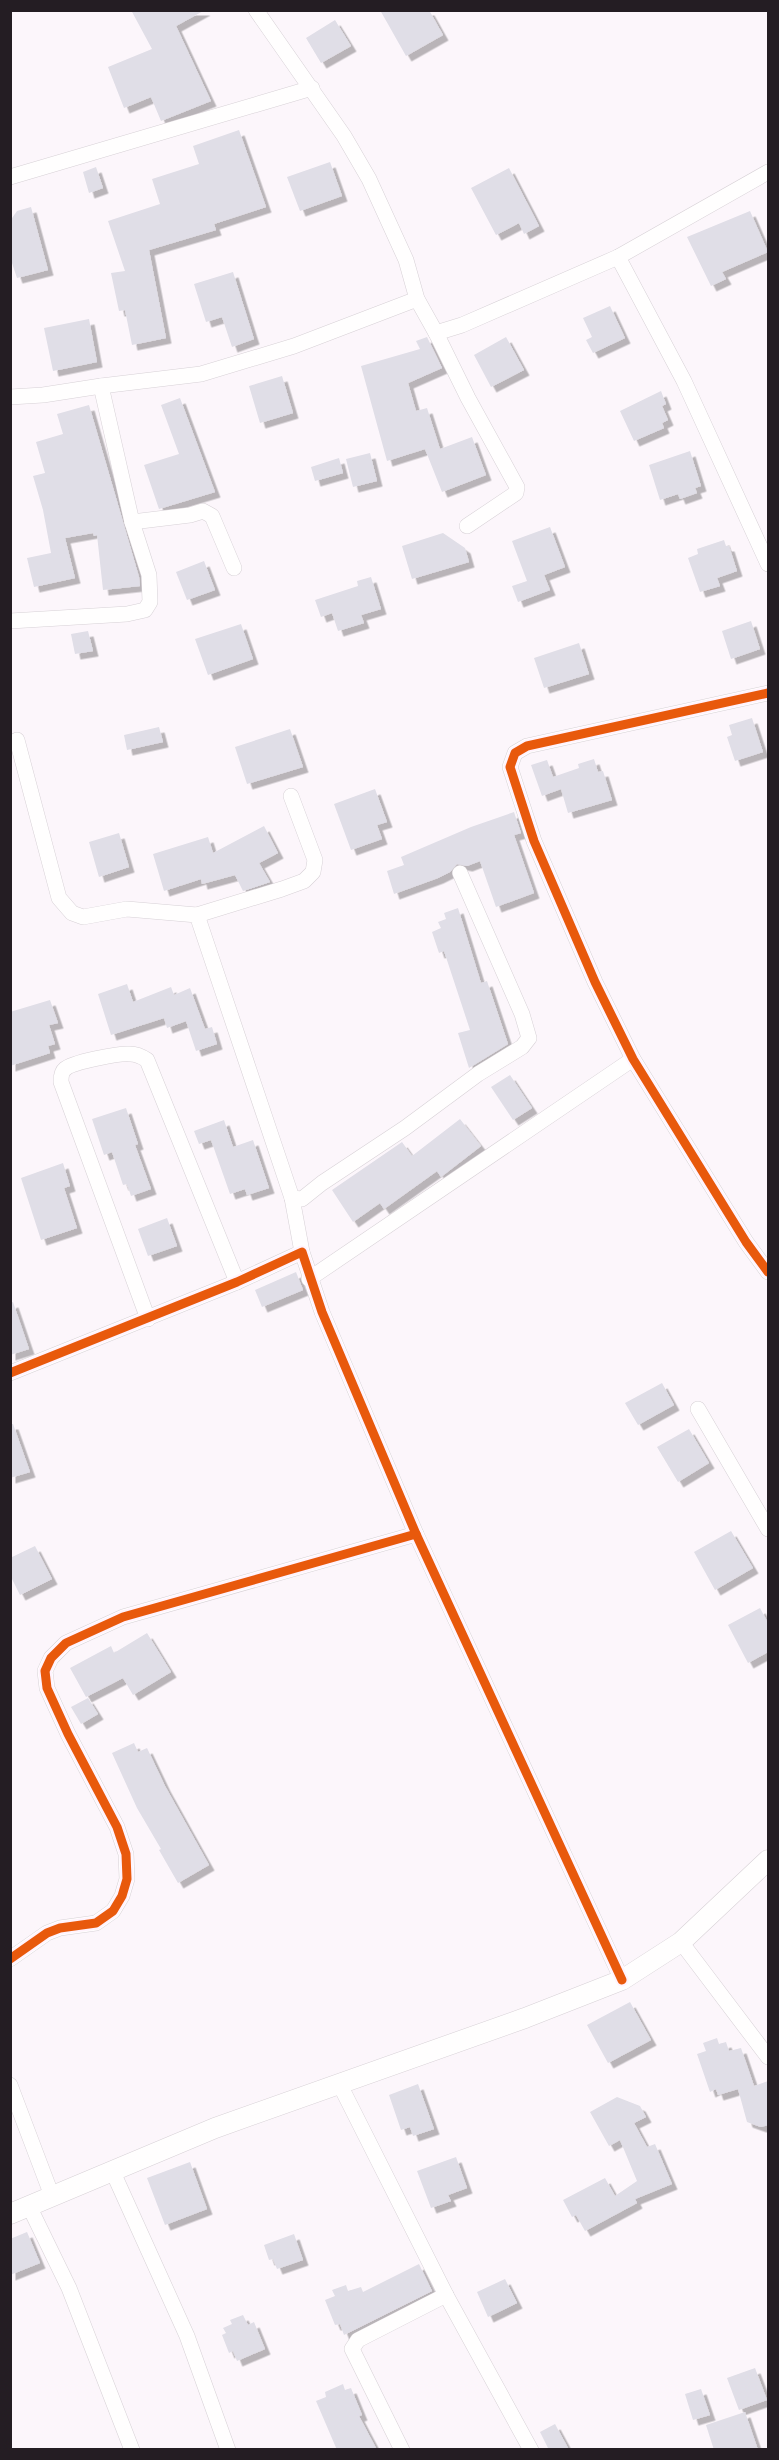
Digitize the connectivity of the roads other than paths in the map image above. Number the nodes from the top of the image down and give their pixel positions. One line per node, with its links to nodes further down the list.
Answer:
1 (256, 10): 2 (street)
2 (312, 88): 4 (street); 6 (street)
3 (768, 172): 5 (street)
4 (10, 177)
5 (618, 257): 7 (street); 12 (street)
6 (417, 299): 7 (street); 8 (street)
7 (436, 333): 11 (street)
8 (101, 386): 9 (street); 10 (street)
9 (10, 397)
10 (132, 522): 13 (street); 14 (street)
11 (467, 526)
12 (768, 564)
13 (234, 568)
14 (10, 621)
15 (768, 693): 20 (street)
16 (17, 740): 19 (street)
17 (291, 796): 19 (street)
18 (460, 873): 21 (street)
19 (197, 915): 21 (street)
20 (633, 1059): 23 (street); 24 (street)
21 (292, 1198): 22 (street)
22 (302, 1252): 24 (street); 25 (street)
23 (768, 1272)
24 (309, 1279): 30 (street)
25 (237, 1282): 26 (street); 26 (street)
26 (148, 1319): 27 (street)
27 (10, 1373)
28 (699, 1409): 29 (street)
29 (768, 1529)
30 (416, 1534): 33 (street); 34 (street)
31 (768, 1860): 32 (main road)
32 (681, 1942): 34 (main road); 35 (street)
33 (10, 1959)
34 (622, 1980): 36 (main road)
35 (768, 2057)
36 (339, 2083): 38 (main road); 42 (street)
37 (10, 2085): 39 (street)
38 (112, 2170): 39 (main road); 44 (street)
39 (52, 2196): 40 (main road)
40 (29, 2206): 41 (main road); 43 (street)
41 (10, 2214)
42 (446, 2295): 45 (street); 46 (street)
43 (132, 2450)
44 (228, 2450)
45 (402, 2450)
46 (531, 2450)

